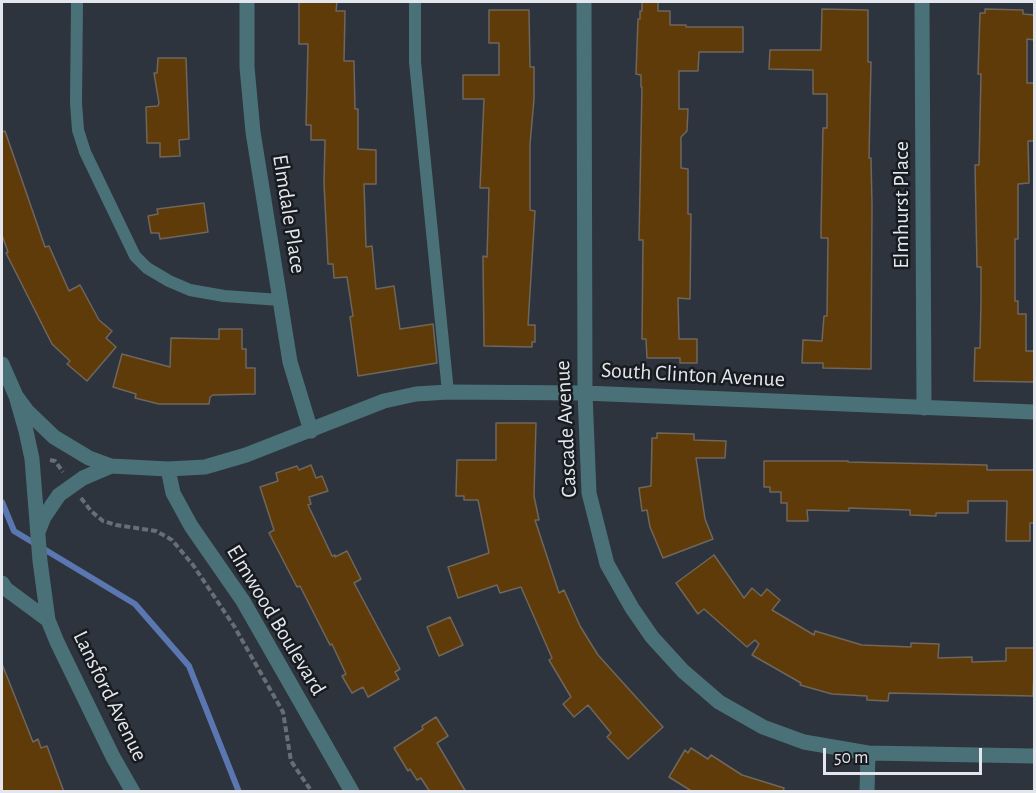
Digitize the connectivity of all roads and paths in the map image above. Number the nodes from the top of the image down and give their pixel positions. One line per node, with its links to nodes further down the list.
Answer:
1 (77, 2): 6 (lane)
2 (247, 2): 6 (street, Elmdale Place)
3 (415, 2): 8 (lane)
4 (584, 2): 9 (street, Cascade Avenue)
5 (922, 2): 11 (street, Elmhurst Place)
6 (280, 300): 13 (street, Elmdale Place)
7 (2, 364): 10 (street)
8 (448, 392): 9 (street, South Clinton Avenue); 13 (street, South Clinton Avenue)
9 (585, 393): 11 (street, South Clinton Avenue); 22 (street, Cascade Avenue)
10 (16, 396): 15 (street); 19 (street)
11 (924, 408): 12 (street, South Clinton Avenue)
12 (1035, 412)
13 (311, 430): 16 (street, South Clinton Avenue)
14 (45, 459): 17 (path)
15 (111, 466): 16 (street, South Clinton Avenue); 19 (street)
16 (168, 469): 26 (street, Elmwood Boulevard)
17 (68, 479)
18 (78, 494): 25 (path)
19 (37, 534): 21 (street, Lansford Avenue)
20 (2, 583): 21 (street, Lansford Avenue)
21 (48, 620): 24 (street, Lansford Avenue)
22 (868, 753): 23 (street, Cascade Avenue); 27 (street)
23 (1035, 756)
24 (133, 792)
25 (312, 792)
26 (352, 792)
27 (867, 792)

